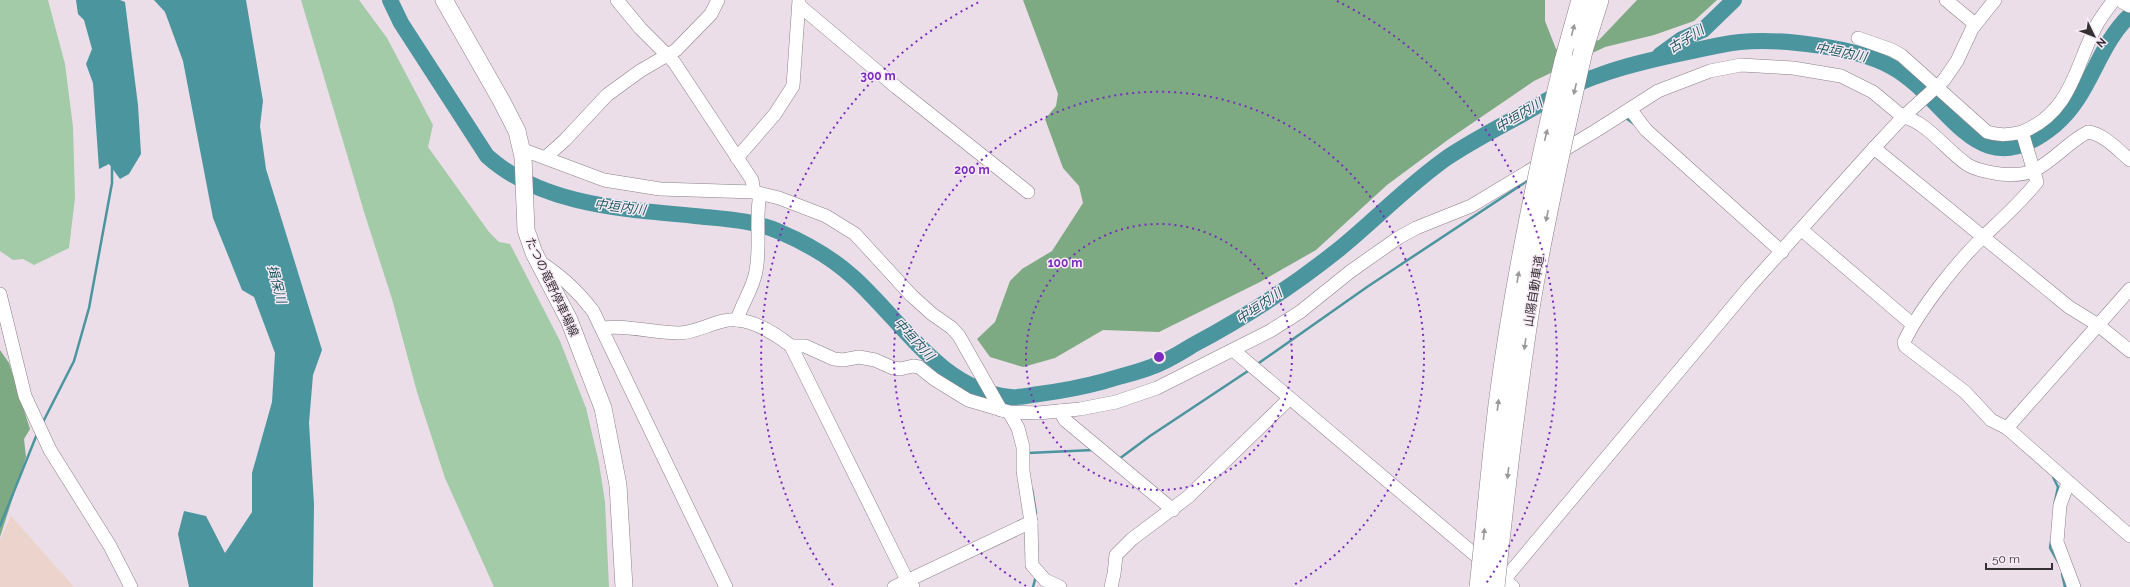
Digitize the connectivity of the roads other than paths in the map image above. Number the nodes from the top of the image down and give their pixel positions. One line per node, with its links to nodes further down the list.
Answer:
1 (444, 0): 20 (main road, たつの竜野停車場線)
2 (617, 0): 14 (street)
3 (718, 0): 14 (street)
4 (1581, 0): 57 (highway, 山陽自動車道, one-way to 4, bridge)
5 (1599, 0): 50 (highway, 山陽自動車道, one-way to 50, bridge)
6 (1946, 0): 12 (street)
7 (1995, 0): 12 (street)
8 (2114, 0): 18 (street)
9 (2123, 0): 11 (main road)
10 (800, 3): 22 (street); 25 (street)
11 (2130, 4)
12 (1975, 24): 15 (street)
13 (1858, 38): 15 (street)
14 (669, 56): 21 (street); 22 (street)
15 (1936, 88): 17 (street); 18 (street)
16 (1630, 109): 17 (street); 29 (street); 39 (street)
17 (1906, 116): 19 (street); 24 (street)
18 (2022, 134): 24 (street)
19 (1874, 148): 27 (street); 28 (street)
20 (522, 153): 21 (street); 30 (main road, たつの竜野停車場線)
21 (546, 157): 26 (street)
22 (737, 158): 26 (street)
23 (2130, 160): 24 (street)
24 (2032, 169): 28 (street)
25 (1028, 192)
26 (758, 195): 33 (street); 42 (street)
27 (1802, 230): 29 (street); 34 (street)
28 (1982, 238): 34 (street); 35 (street)
29 (1782, 252): 50 (street)
30 (538, 261): 36 (street); 52 (main road, たつの竜野停車場線)
31 (2130, 289): 35 (street)
32 (0, 294): 37 (street)
33 (737, 320): 36 (street); 38 (street)
34 (1912, 324): 44 (street)
35 (2098, 325): 40 (street); 44 (street)
36 (602, 329): 53 (street)
37 (6, 334): 51 (street)
38 (791, 346): 42 (street); 49 (street)
39 (1233, 350): 41 (street); 43 (street)
40 (2130, 350)
41 (1289, 399): 46 (street); 50 (street)
42 (1003, 409): 43 (street); 47 (street)
43 (1060, 411): 46 (street)
44 (2007, 428): 45 (street)
45 (2068, 483): 48 (street); 58 (street)
46 (1173, 510): 56 (street)
47 (1031, 522): 49 (street); 55 (street)
48 (2130, 536)
49 (911, 583): 54 (street)
50 (1506, 586)
51 (130, 587)
52 (624, 587)
53 (726, 587)
54 (894, 587)
55 (1060, 587)
56 (1110, 587)
57 (1479, 587)
58 (2074, 587)

